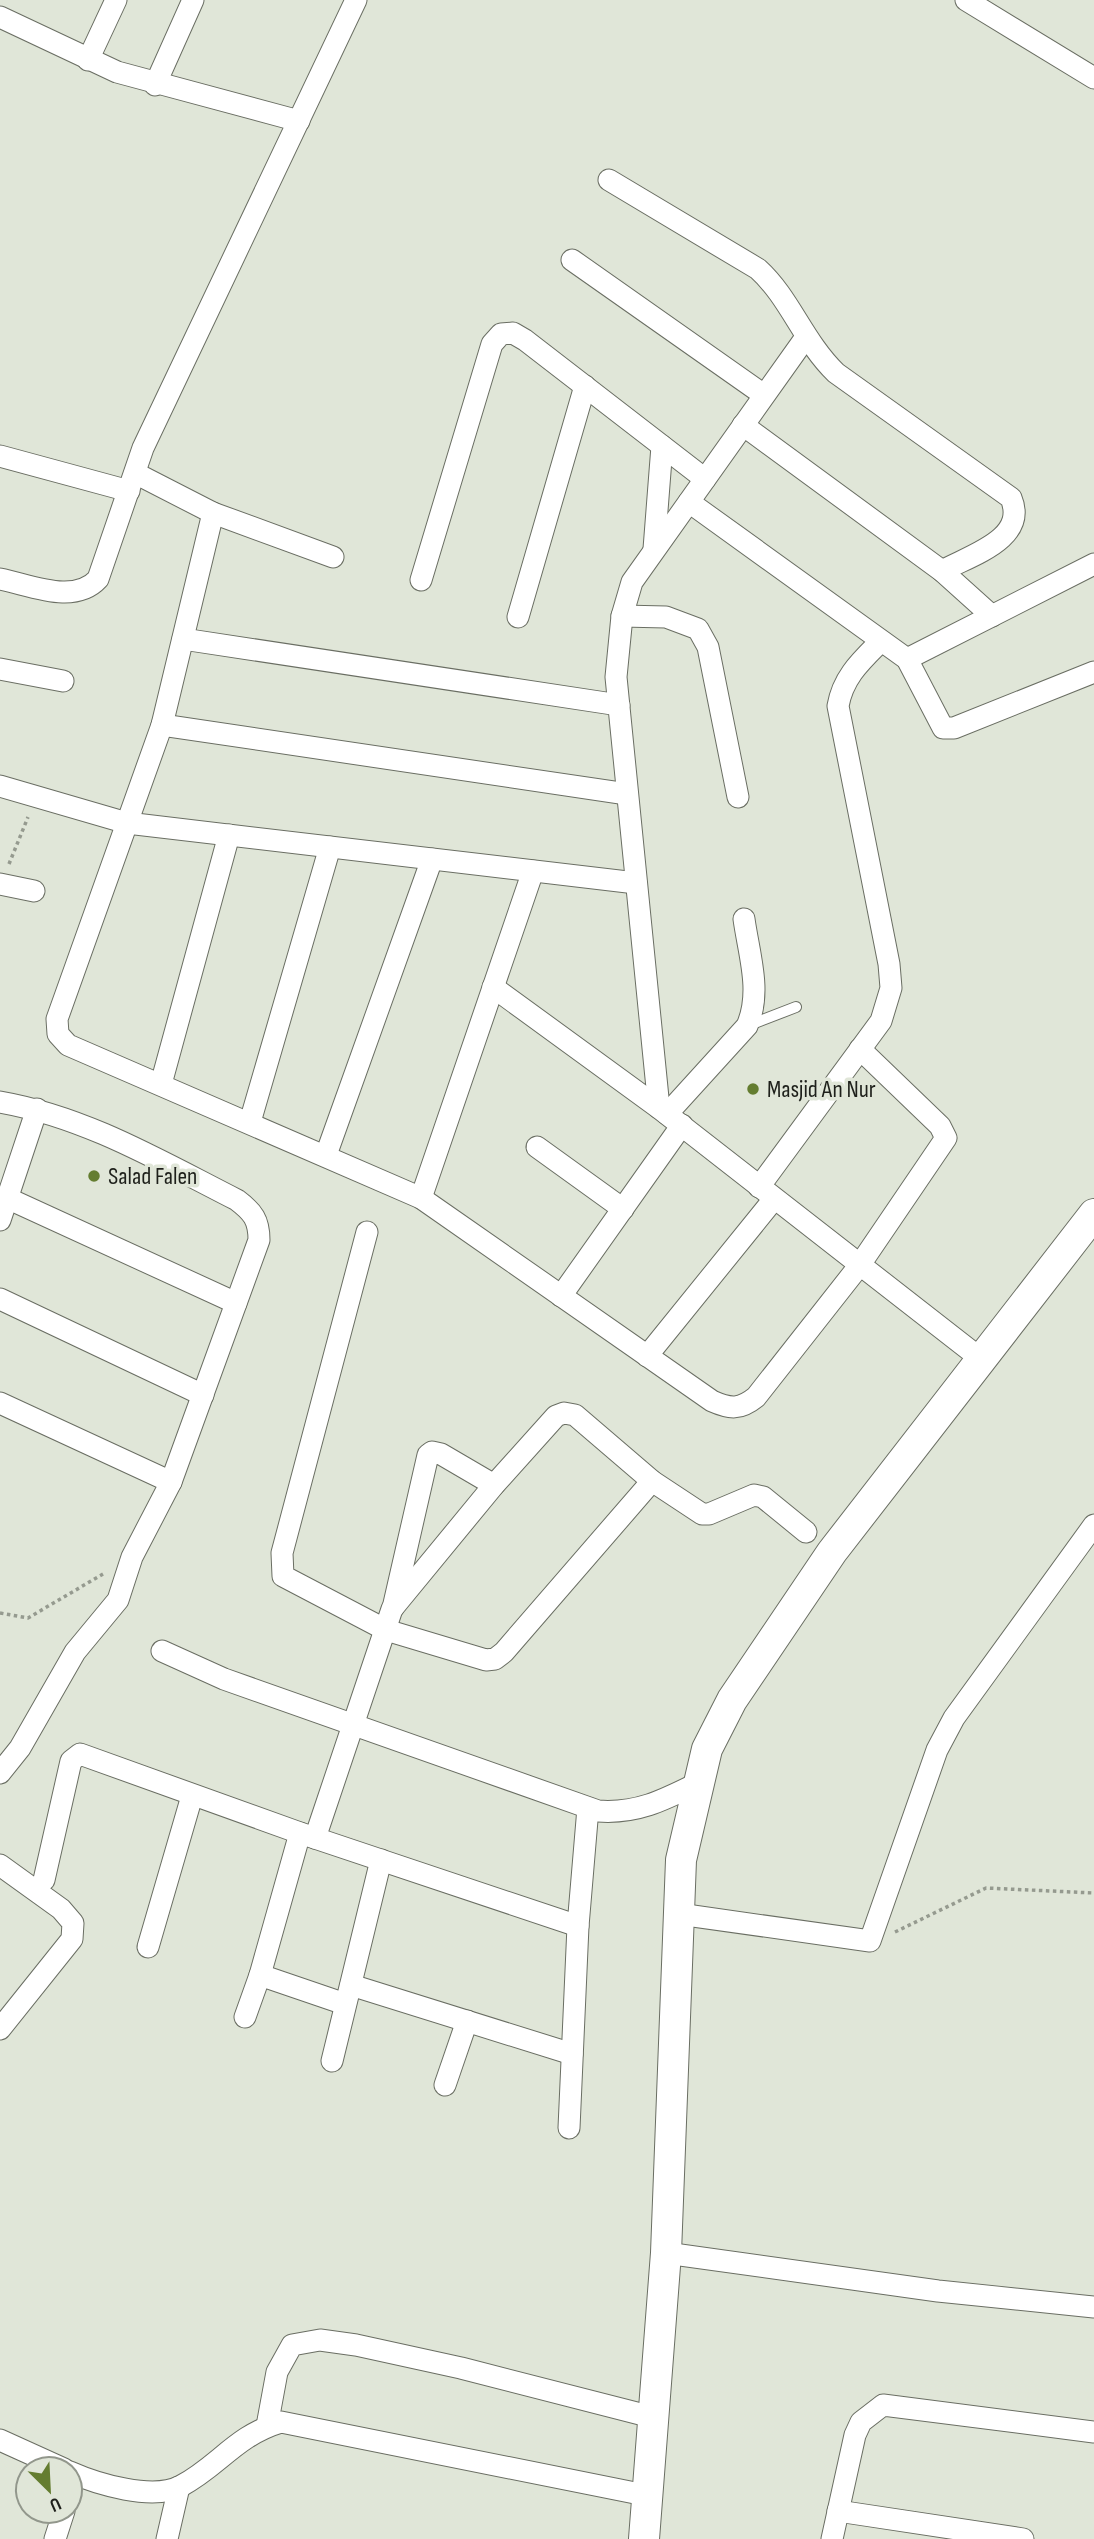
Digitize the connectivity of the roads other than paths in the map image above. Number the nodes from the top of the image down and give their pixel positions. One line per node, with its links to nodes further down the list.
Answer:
1 (116, 0): 6 (street)
2 (193, 0): 8 (street)
3 (356, 0): 9 (street)
4 (966, 0): 7 (street)
5 (0, 18): 6 (street)
6 (88, 60): 8 (street)
7 (1094, 78)
8 (155, 85): 9 (street)
9 (299, 121): 19 (street)
10 (609, 180): 12 (street)
11 (572, 260): 14 (street)
12 (806, 337): 14 (street); 25 (street)
13 (585, 386): 16 (street); 27 (street); 30 (street)
14 (764, 396): 15 (street)
15 (744, 425): 18 (street); 25 (street)
16 (662, 446): 18 (street); 22 (street)
17 (0, 456): 19 (street)
18 (705, 479): 20 (street)
19 (132, 482): 21 (street); 26 (street)
20 (689, 502): 22 (street); 32 (street)
21 (213, 513): 23 (street); 31 (street)
22 (653, 552): 28 (street)
23 (333, 557)
24 (1094, 565): 29 (street)
25 (942, 571): 29 (street)
26 (0, 579)
27 (421, 580)
28 (622, 616): 37 (street); 41 (street)
29 (992, 616): 33 (street)
30 (517, 617)
31 (183, 639): 37 (street); 38 (street)
32 (881, 640): 33 (street); 54 (street)
33 (907, 659): 35 (street)
34 (0, 669): 36 (street)
35 (1094, 672)
36 (63, 681)
37 (619, 705): 40 (street)
38 (162, 725): 40 (street); 42 (street)
39 (0, 786): 42 (street)
40 (627, 794): 48 (street)
41 (738, 797)
42 (127, 823): 43 (street); 55 (street)
43 (229, 835): 44 (street); 55 (street)
44 (330, 847): 45 (street); 59 (street)
45 (432, 859): 46 (street); 61 (street)
46 (533, 871): 48 (street); 51 (street)
47 (4, 875): 49 (street)
48 (636, 883): 58 (street)
49 (34, 891)
50 (744, 919): 53 (street)
51 (493, 987): 58 (street); 64 (street)
52 (796, 1007): 53 (lane)
53 (747, 1026): 58 (street)
54 (860, 1049): 62 (street); 69 (street)
55 (161, 1084): 59 (street)
56 (0, 1102): 57 (street)
57 (37, 1109): 63 (street); 72 (street)
58 (670, 1116): 62 (street); 65 (street)
59 (250, 1122): 61 (street)
60 (537, 1147): 65 (street)
61 (326, 1155): 64 (street)
62 (766, 1193): 69 (street); 73 (street)
63 (7, 1198): 66 (street); 72 (street)
64 (421, 1198): 70 (street)
65 (623, 1209): 70 (street)
66 (0, 1220)
67 (1092, 1221): 74 (street)
68 (368, 1233): 83 (street)
69 (859, 1266): 73 (street); 74 (street)
70 (561, 1296): 73 (street)
71 (0, 1299): 75 (street)
72 (236, 1303): 75 (street)
73 (647, 1356)
74 (981, 1359): 87 (street)
75 (203, 1395): 78 (street)
76 (0, 1402): 78 (street)
77 (652, 1481): 79 (street); 81 (street); 83 (street)
78 (171, 1482): 86 (street)
79 (494, 1485): 82 (street); 82 (street)
80 (1094, 1525): 94 (street)
81 (806, 1532)
82 (392, 1609): 83 (street)
83 (386, 1630): 85 (street)
84 (162, 1651): 85 (street)
85 (355, 1724): 89 (street); 90 (street)
86 (0, 1773)
87 (698, 1783): 89 (street); 94 (street)
88 (192, 1796): 90 (street); 93 (street); 96 (street)
89 (589, 1808): 95 (street)
90 (308, 1835): 91 (street); 97 (street)
91 (381, 1860): 95 (street); 98 (street)
92 (0, 1865): 101 (street)
93 (44, 1880)
94 (679, 1914): 106 (street)
95 (578, 1926): 102 (street)
96 (148, 1947)
97 (260, 1975): 98 (street); 99 (street)
98 (348, 1994): 100 (street); 103 (street)
99 (245, 2017)
100 (467, 2021): 102 (street); 104 (street)
101 (0, 2029)
102 (572, 2054): 105 (street)
103 (332, 2061)
104 (444, 2085)
105 (569, 2128)
106 (666, 2253): 107 (street); 108 (street)
107 (1094, 2307)
108 (652, 2417): 109 (street); 115 (street)
109 (267, 2426): 114 (street); 115 (street)
110 (1094, 2432): 116 (street)
111 (0, 2440): 112 (street)
112 (28, 2455)
113 (84, 2481): 114 (street)
114 (179, 2487): 117 (street)
115 (645, 2495): 118 (street)
116 (838, 2511): 119 (street); 120 (street)
117 (167, 2539)
118 (644, 2539)
119 (832, 2539)
120 (1023, 2539)

